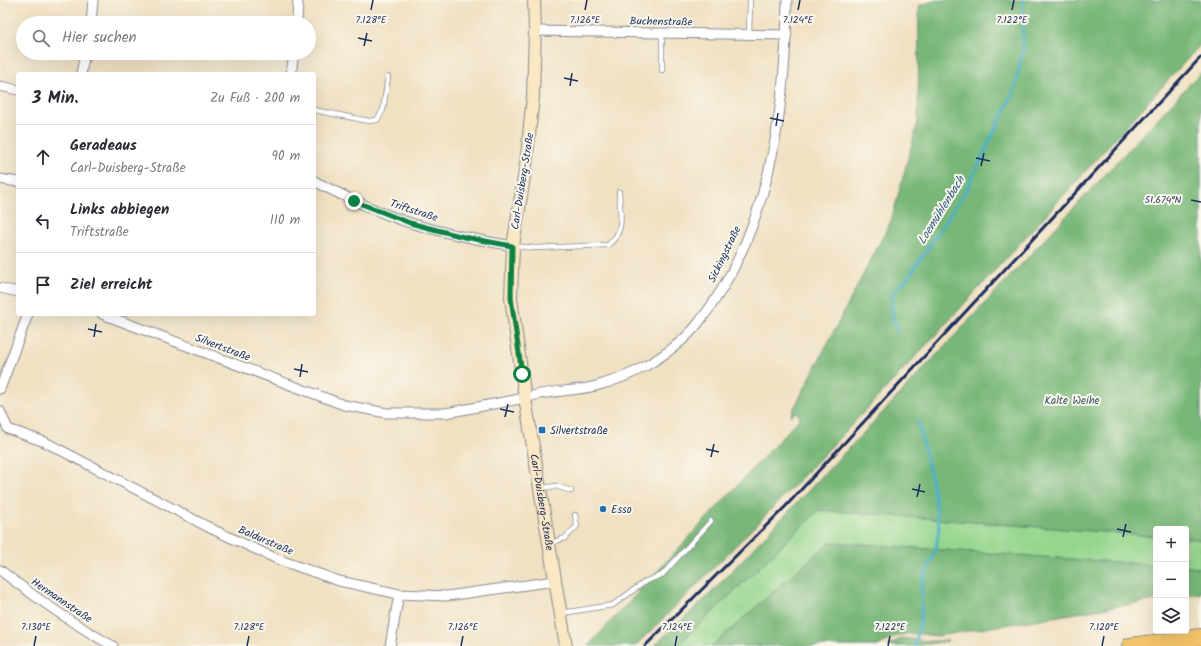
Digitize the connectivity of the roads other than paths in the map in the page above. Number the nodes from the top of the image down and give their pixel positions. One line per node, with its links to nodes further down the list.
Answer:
1 (93, 0): 6 (street)
2 (298, 0): 7 (street)
3 (534, 0): 8 (main road, Carl-Duisberg-Straße)
4 (750, 0): 10 (lane)
5 (787, 0): 11 (street, Sickingstraße)
6 (92, 16)
7 (297, 16)
8 (535, 31): 9 (street, Buchenstraße); 25 (main road, Carl-Duisberg-Straße)
9 (662, 33): 10 (street, Buchenstraße); 14 (lane)
10 (749, 35): 11 (street, Buchenstraße)
11 (787, 35): 31 (street, Sickingstraße)
12 (84, 60): 15 (street)
13 (293, 60): 16 (street)
14 (662, 70)
15 (81, 72)
16 (291, 72)
17 (388, 78): 20 (lane)
18 (0, 86): 19 (street)
19 (16, 90)
20 (316, 110)
21 (0, 179): 22 (street)
22 (16, 182)
23 (316, 183): 25 (street, Triftstraße)
24 (619, 192): 25 (lane)
25 (512, 246): 31 (main road, Carl-Duisberg-Straße)
26 (0, 288): 27 (street)
27 (16, 292)
28 (27, 316): 30 (street)
29 (107, 316): 31 (street, Silvertstraße)
30 (0, 389)
31 (525, 398): 34 (main road, Carl-Duisberg-Straße)
32 (0, 411): 33 (street, Baldurstraße)
33 (4, 428): 41 (street, Baldurstraße)
34 (540, 488): 35 (lane); 38 (main road, Carl-Duisberg-Straße)
35 (571, 491)
36 (575, 515): 38 (lane)
37 (711, 521): 42 (lane)
38 (549, 544): 40 (main road, Carl-Duisberg-Straße)
39 (0, 570): 44 (street, Hermannstraße)
40 (555, 581): 41 (street, Baldurstraße); 42 (main road, Carl-Duisberg-Straße)
41 (399, 594): 45 (street)
42 (560, 613): 46 (main road, Carl-Duisberg-Straße)
43 (1201, 637): 47 (highway)
44 (113, 646)
45 (390, 646)
46 (566, 646)
47 (1130, 646)

